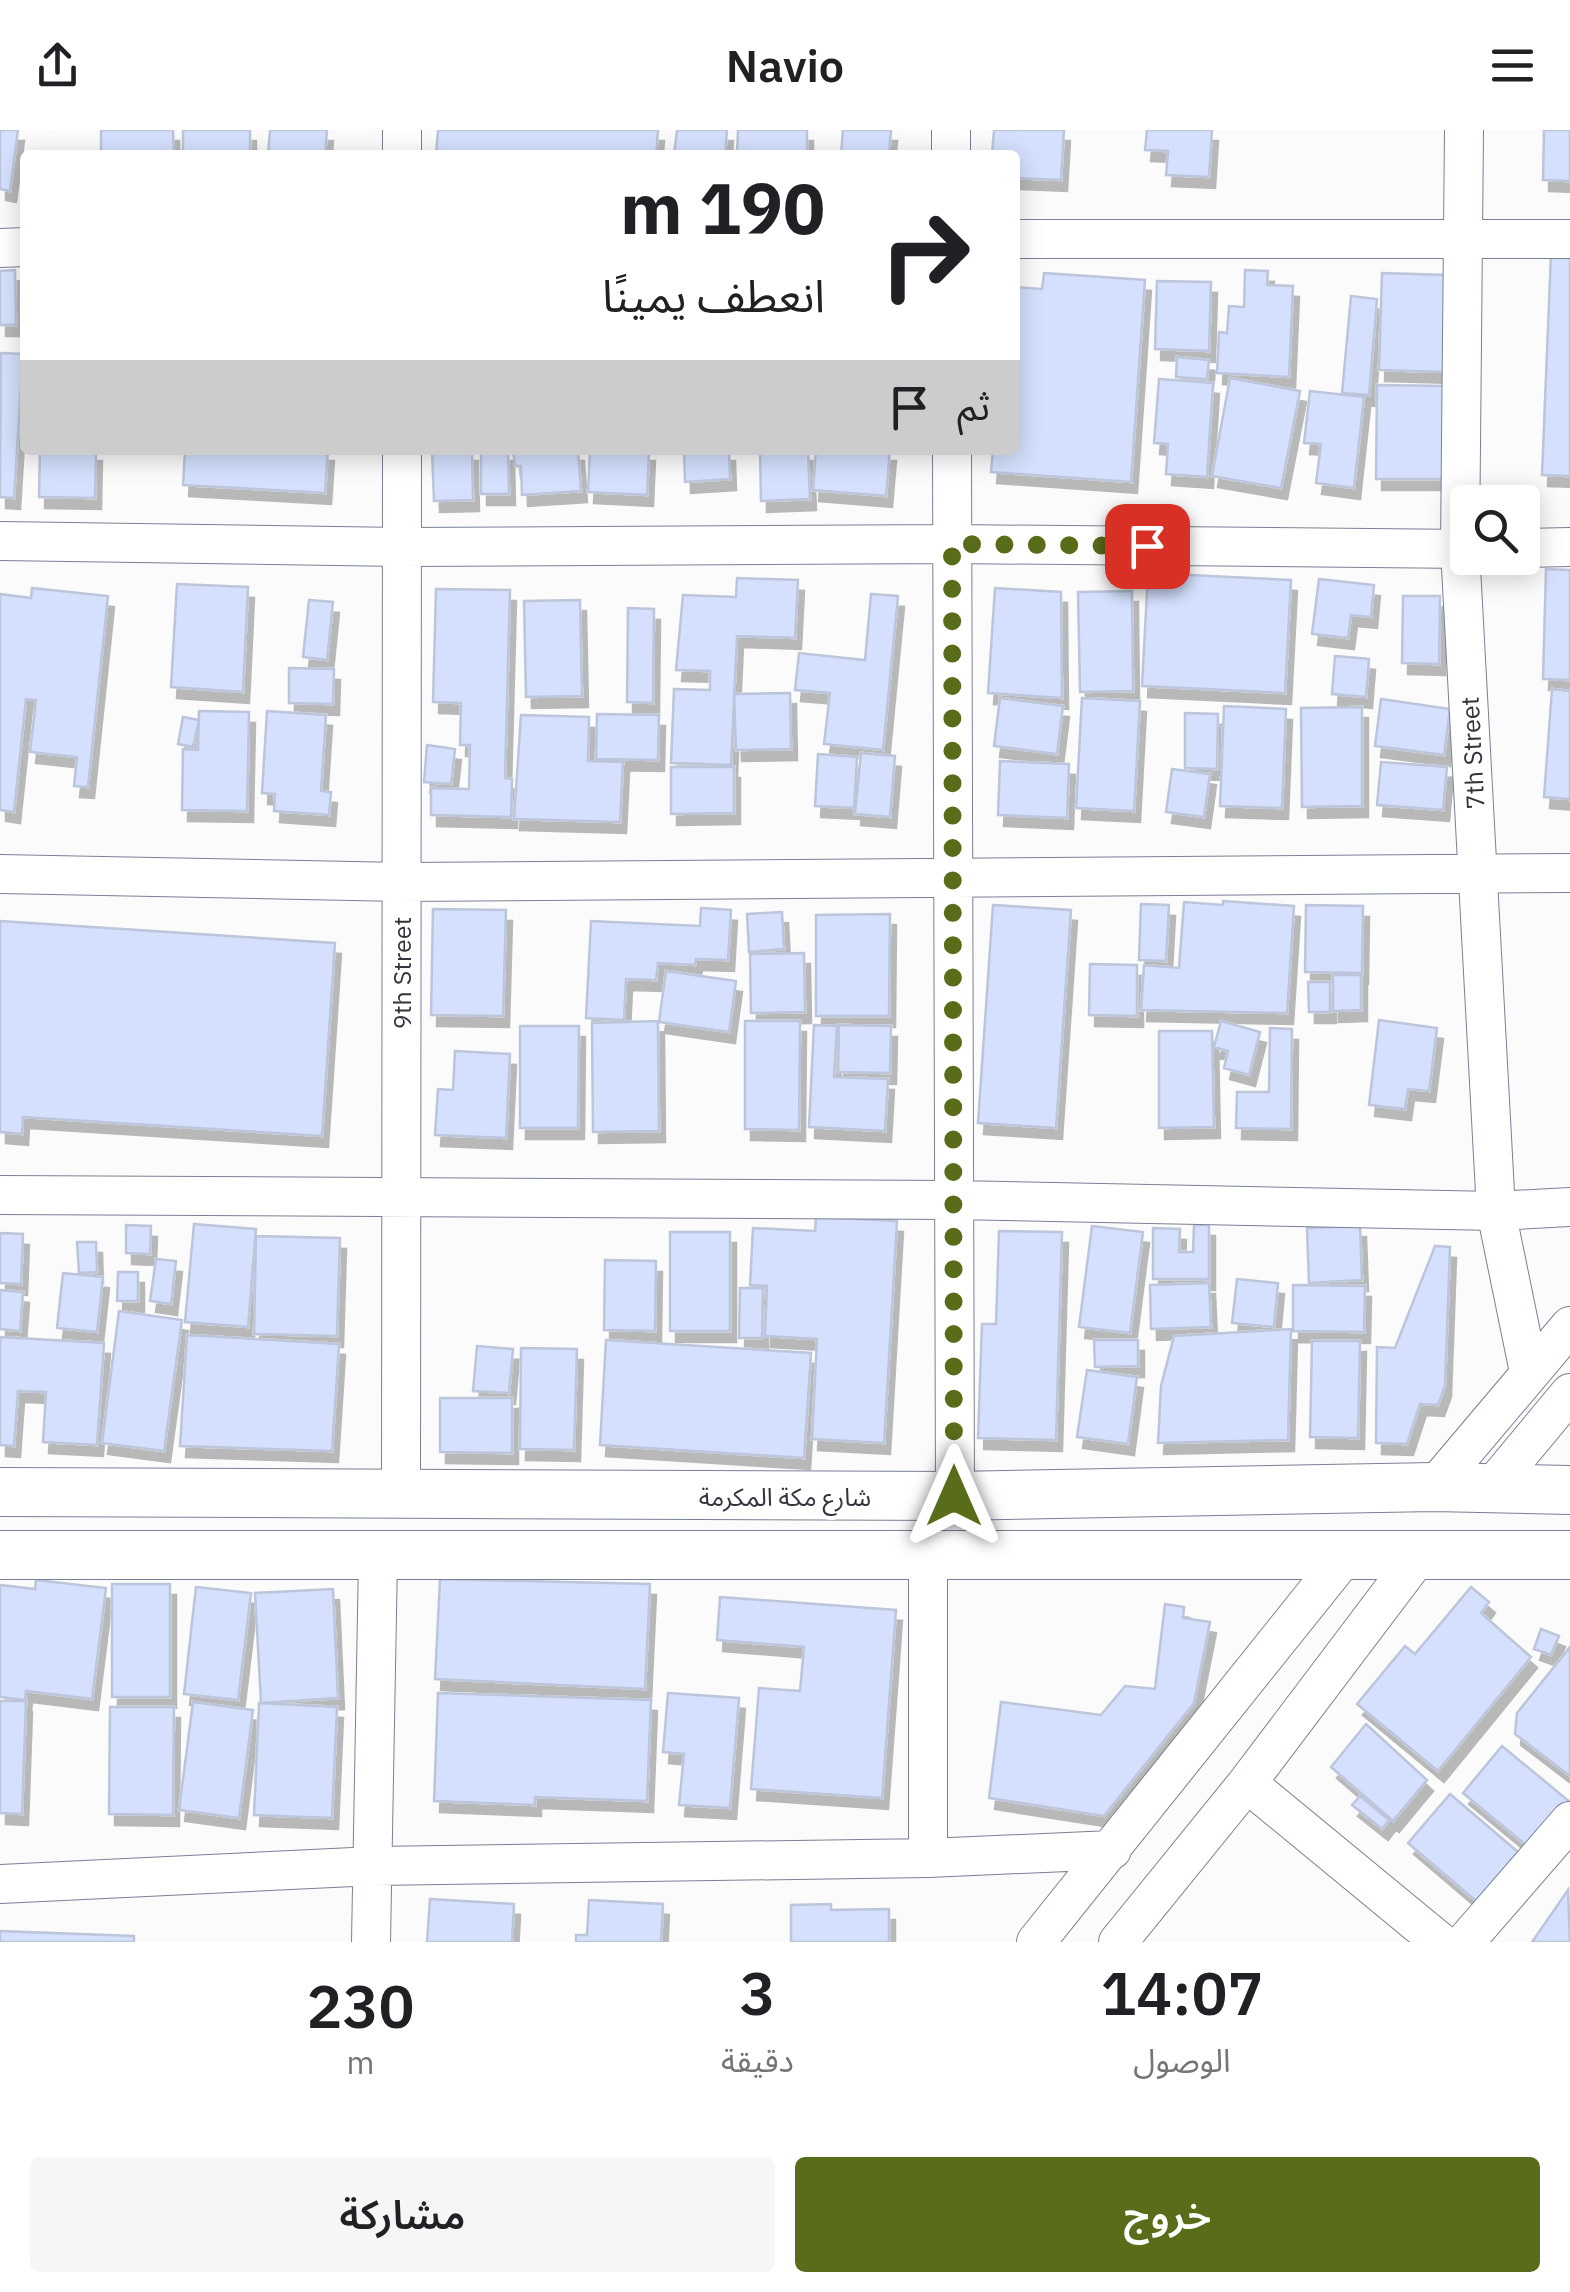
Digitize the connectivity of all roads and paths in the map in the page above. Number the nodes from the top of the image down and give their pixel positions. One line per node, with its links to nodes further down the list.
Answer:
1 (1464, 130): 4 (street, 7th Street)
2 (1570, 238): 4 (street)
3 (1020, 239): 4 (street)
4 (1463, 242): 7 (street, 7th Street)
5 (402, 455): 11 (street, 9th Street)
6 (952, 455): 9 (street)
7 (1464, 485)
8 (0, 541): 11 (street)
9 (952, 544): 11 (street); 13 (street); 17 (street)
10 (1570, 546): 12 (street)
11 (402, 547): 19 (street, 9th Street)
12 (1540, 547)
13 (1450, 549)
14 (1465, 575): 18 (street, 7th Street)
15 (1570, 872): 18 (street)
16 (0, 874): 19 (street)
17 (953, 874): 18 (street); 19 (street); 22 (street)
18 (1479, 875): 24 (street, 7th Street)
19 (401, 882): 21 (street, 9th Street)
20 (0, 1194): 21 (street)
21 (401, 1198): 22 (street); 32 (street, 9th Street)
22 (954, 1200): 24 (street); 33 (street)
23 (1570, 1208): 24 (street)
24 (1496, 1211): 26 (street, 7th Street)
25 (1570, 1326): 26 (street)
26 (1529, 1372): 28 (street)
27 (1570, 1393): 29 (street)
28 (1434, 1487): 29 (main road, شارع مكة المكرمة); 33 (main road, شارع مكة المكرمة)
29 (1491, 1488): 30 (main road, شارع مكة المكرمة)
30 (1570, 1490)
31 (0, 1492): 32 (main road, شارع مكة المكرمة)
32 (401, 1496): 33 (main road, شارع مكة المكرمة)
33 (954, 1496)
34 (1420, 1554): 35 (main road); 37 (main road); 40 (street)
35 (1570, 1555)
36 (0, 1556): 38 (main road)
37 (1346, 1556): 39 (main road); 42 (street)
38 (378, 1558): 39 (main road); 44 (street)
39 (928, 1558): 43 (street)
40 (1246, 1783): 48 (street); 49 (street)
41 (1570, 1821): 50 (street)
42 (1112, 1850): 43 (street); 47 (street)
43 (928, 1858): 44 (street)
44 (374, 1866): 45 (street); 46 (street)
45 (0, 1884)
46 (371, 1942)
47 (1036, 1942)
48 (1118, 1942)
49 (1440, 1942)
50 (1465, 1942)

